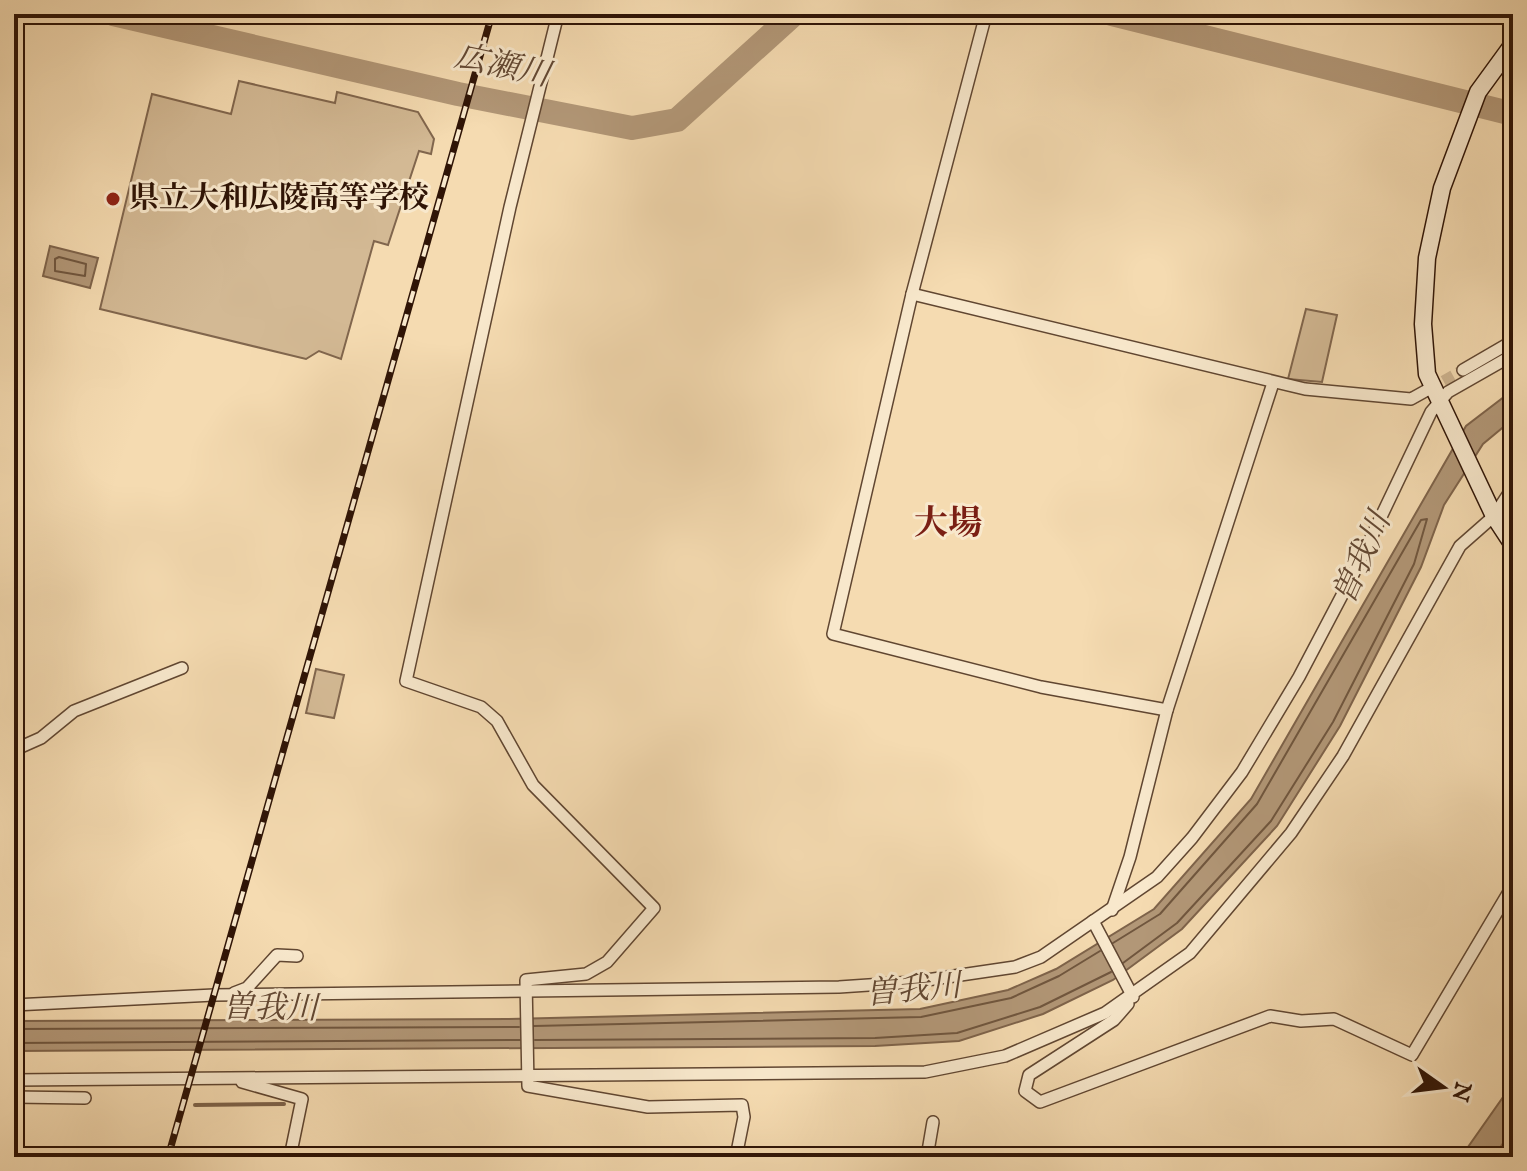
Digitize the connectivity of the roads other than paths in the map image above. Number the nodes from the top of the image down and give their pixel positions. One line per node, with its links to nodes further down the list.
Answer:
1 (558, 14): 22 (street)
2 (986, 14): 4 (street)
3 (1513, 44): 9 (main road)
4 (912, 294): 8 (street); 14 (street)
5 (1513, 344): 7 (street)
6 (1513, 355): 9 (street)
7 (1463, 370)
8 (1273, 383): 9 (street); 14 (street)
9 (1437, 400): 11 (main road); 17 (street)
10 (1513, 487): 11 (street)
11 (1490, 508): 12 (main road); 20 (street)
12 (1513, 545)
13 (182, 668): 15 (street)
14 (1167, 710): 17 (street)
15 (14, 750)
16 (1513, 885): 20 (street)
17 (1112, 910): 18 (street)
18 (1094, 925): 20 (street); 22 (street)
19 (297, 956): 21 (street)
20 (1131, 992): 24 (street)
21 (226, 996): 22 (street); 23 (street)
22 (524, 996): 24 (street)
23 (14, 1005)
24 (525, 1075): 25 (street); 31 (street)
25 (230, 1078): 26 (street); 30 (street)
26 (14, 1080)
27 (14, 1097): 28 (street)
28 (85, 1098)
29 (933, 1122): 32 (street)
30 (290, 1157)
31 (736, 1157)
32 (927, 1157)

